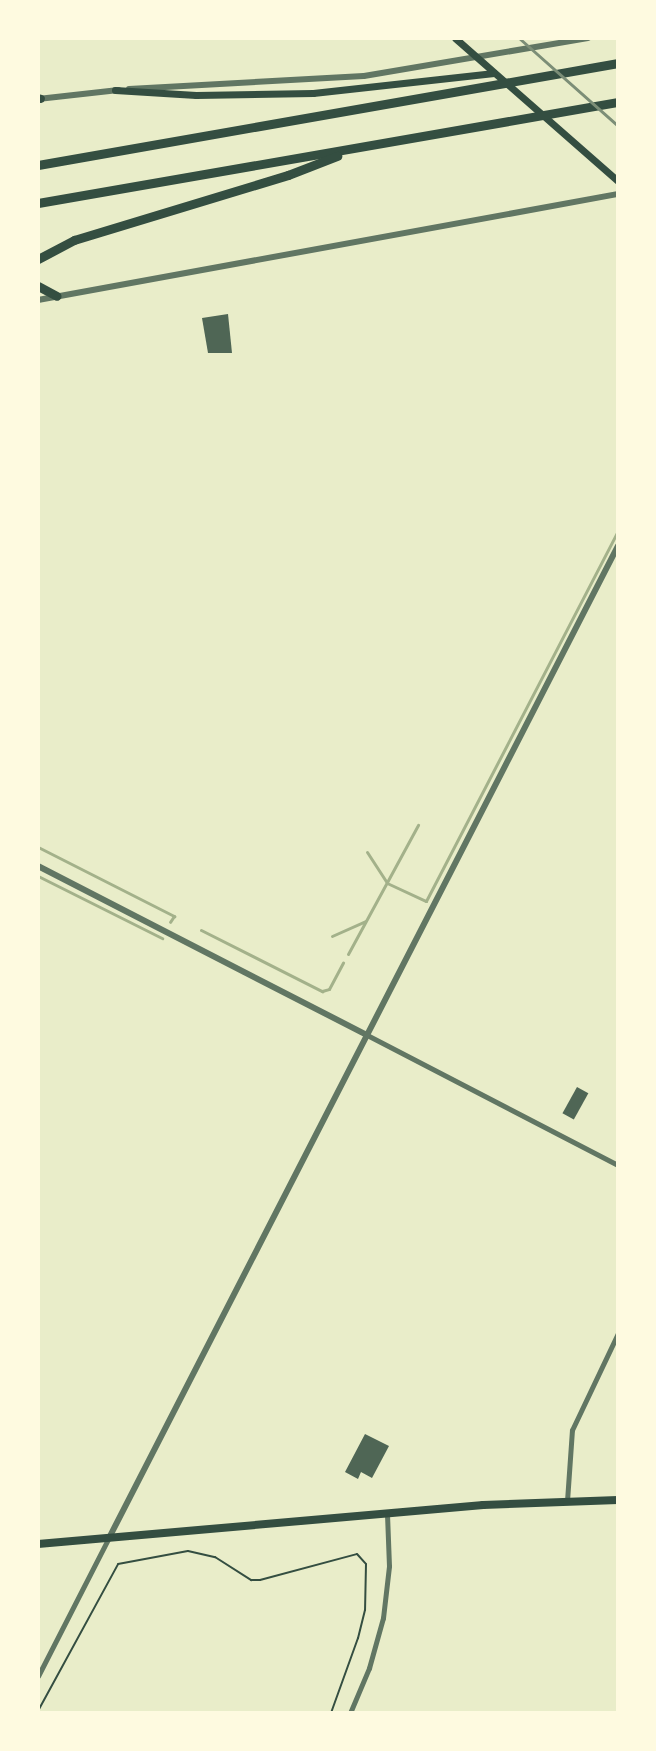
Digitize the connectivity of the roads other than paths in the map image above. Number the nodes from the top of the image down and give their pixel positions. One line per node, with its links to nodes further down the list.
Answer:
1 (455, 38): 4 (main road)
2 (588, 38): 5 (street)
3 (615, 63): 9 (highway)
4 (494, 73): 5 (main road); 10 (main road)
5 (115, 90): 6 (street)
6 (39, 99)
7 (618, 102): 8 (highway)
8 (355, 148): 12 (highway); 13 (highway)
9 (38, 165)
10 (618, 181)
11 (618, 194): 15 (street)
12 (38, 203)
13 (38, 259)
14 (38, 286): 15 (highway)
15 (57, 296): 16 (street)
16 (38, 300)
17 (618, 546): 19 (street)
18 (38, 866): 19 (street)
19 (367, 1035): 20 (street); 25 (street)
20 (618, 1165)
21 (618, 1333): 23 (street)
22 (618, 1500): 23 (main road)
23 (567, 1501): 24 (main road)
24 (387, 1513): 25 (main road); 28 (street)
25 (109, 1538): 26 (main road); 27 (street)
26 (38, 1544)
27 (38, 1676)
28 (350, 1713)

